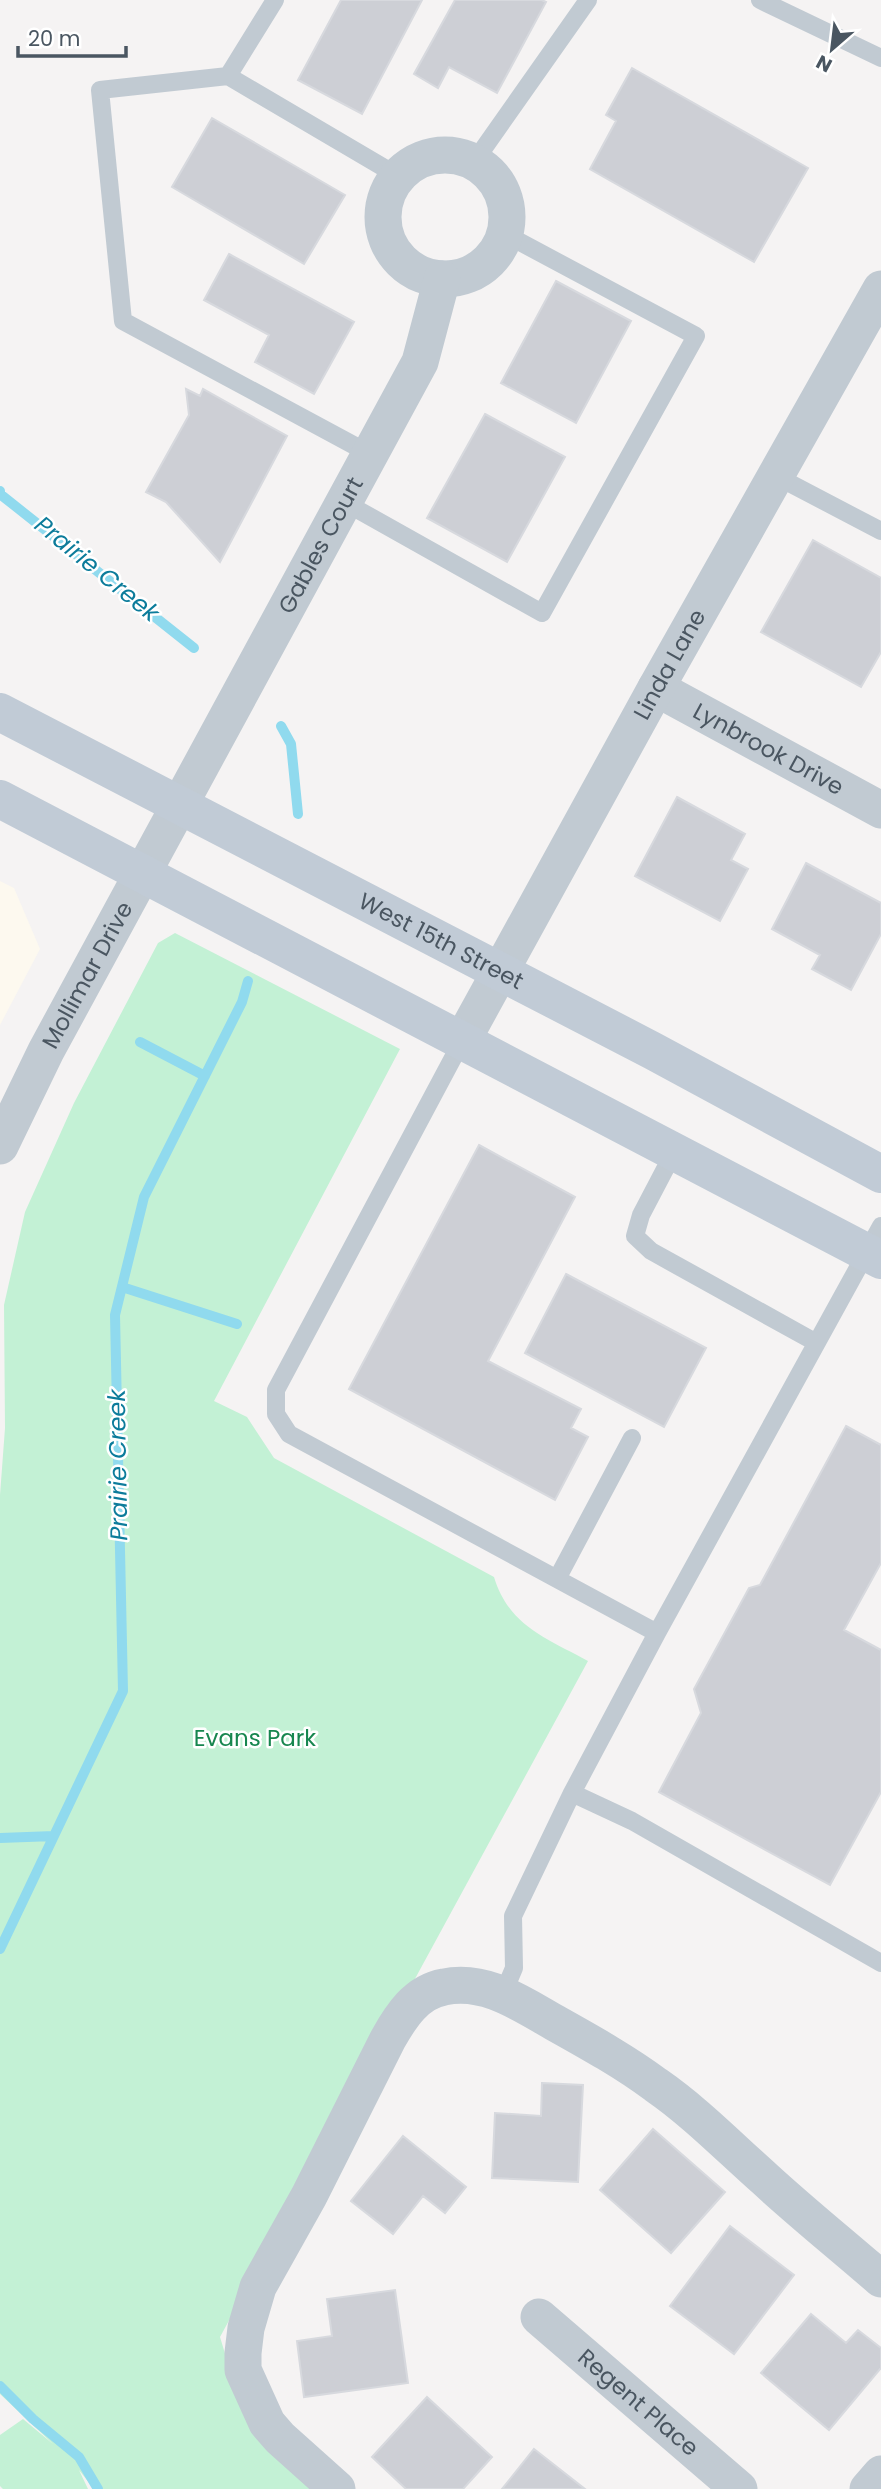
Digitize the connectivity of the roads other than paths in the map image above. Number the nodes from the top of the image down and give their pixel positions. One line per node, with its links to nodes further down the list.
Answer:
1 (275, 0): 5 (lane)
2 (588, 0): 6 (lane)
3 (760, 0): 4 (lane)
4 (881, 58)
5 (228, 76): 7 (lane); 11 (lane)
6 (474, 162): 7 (street); 8 (street)
7 (398, 176): 9 (street)
8 (505, 234): 9 (street); 13 (lane)
9 (442, 279): 11 (street, Gables Court)
10 (881, 289): 12 (street, Linda Lane)
11 (370, 454): 13 (street, Gables Court)
12 (776, 476): 14 (lane); 15 (street, Linda Lane)
13 (344, 502): 18 (street, Gables Court)
14 (881, 531)
15 (656, 688): 19 (street, Lynbrook Drive); 21 (street, Linda Lane)
16 (0, 712): 18 (main road, West 15th Street)
17 (0, 799): 20 (main road)
18 (179, 805): 20 (street, Mollimar Drive); 21 (main road, West 15th Street)
19 (881, 810)
20 (143, 874): 22 (main road); 23 (street, Mollimar Drive)
21 (499, 971): 22 (street, Linda Lane); 25 (main road, West 15th Street)
22 (462, 1041): 24 (main road); 29 (lane)
23 (0, 1146)
24 (674, 1152): 26 (main road); 27 (lane)
25 (881, 1174)
26 (876, 1246): 27 (lane)
27 (815, 1342): 30 (lane)
28 (632, 1438): 29 (lane)
29 (557, 1579): 30 (lane)
30 (656, 1633): 31 (lane)
31 (572, 1793): 32 (lane); 33 (lane)
32 (881, 1962)
33 (503, 1994): 34 (street); 37 (street)
34 (881, 2278)
35 (539, 2317): 38 (street, Regent Place)
36 (881, 2474): 39 (street)
37 (337, 2489)
38 (739, 2489)
39 (868, 2489)

